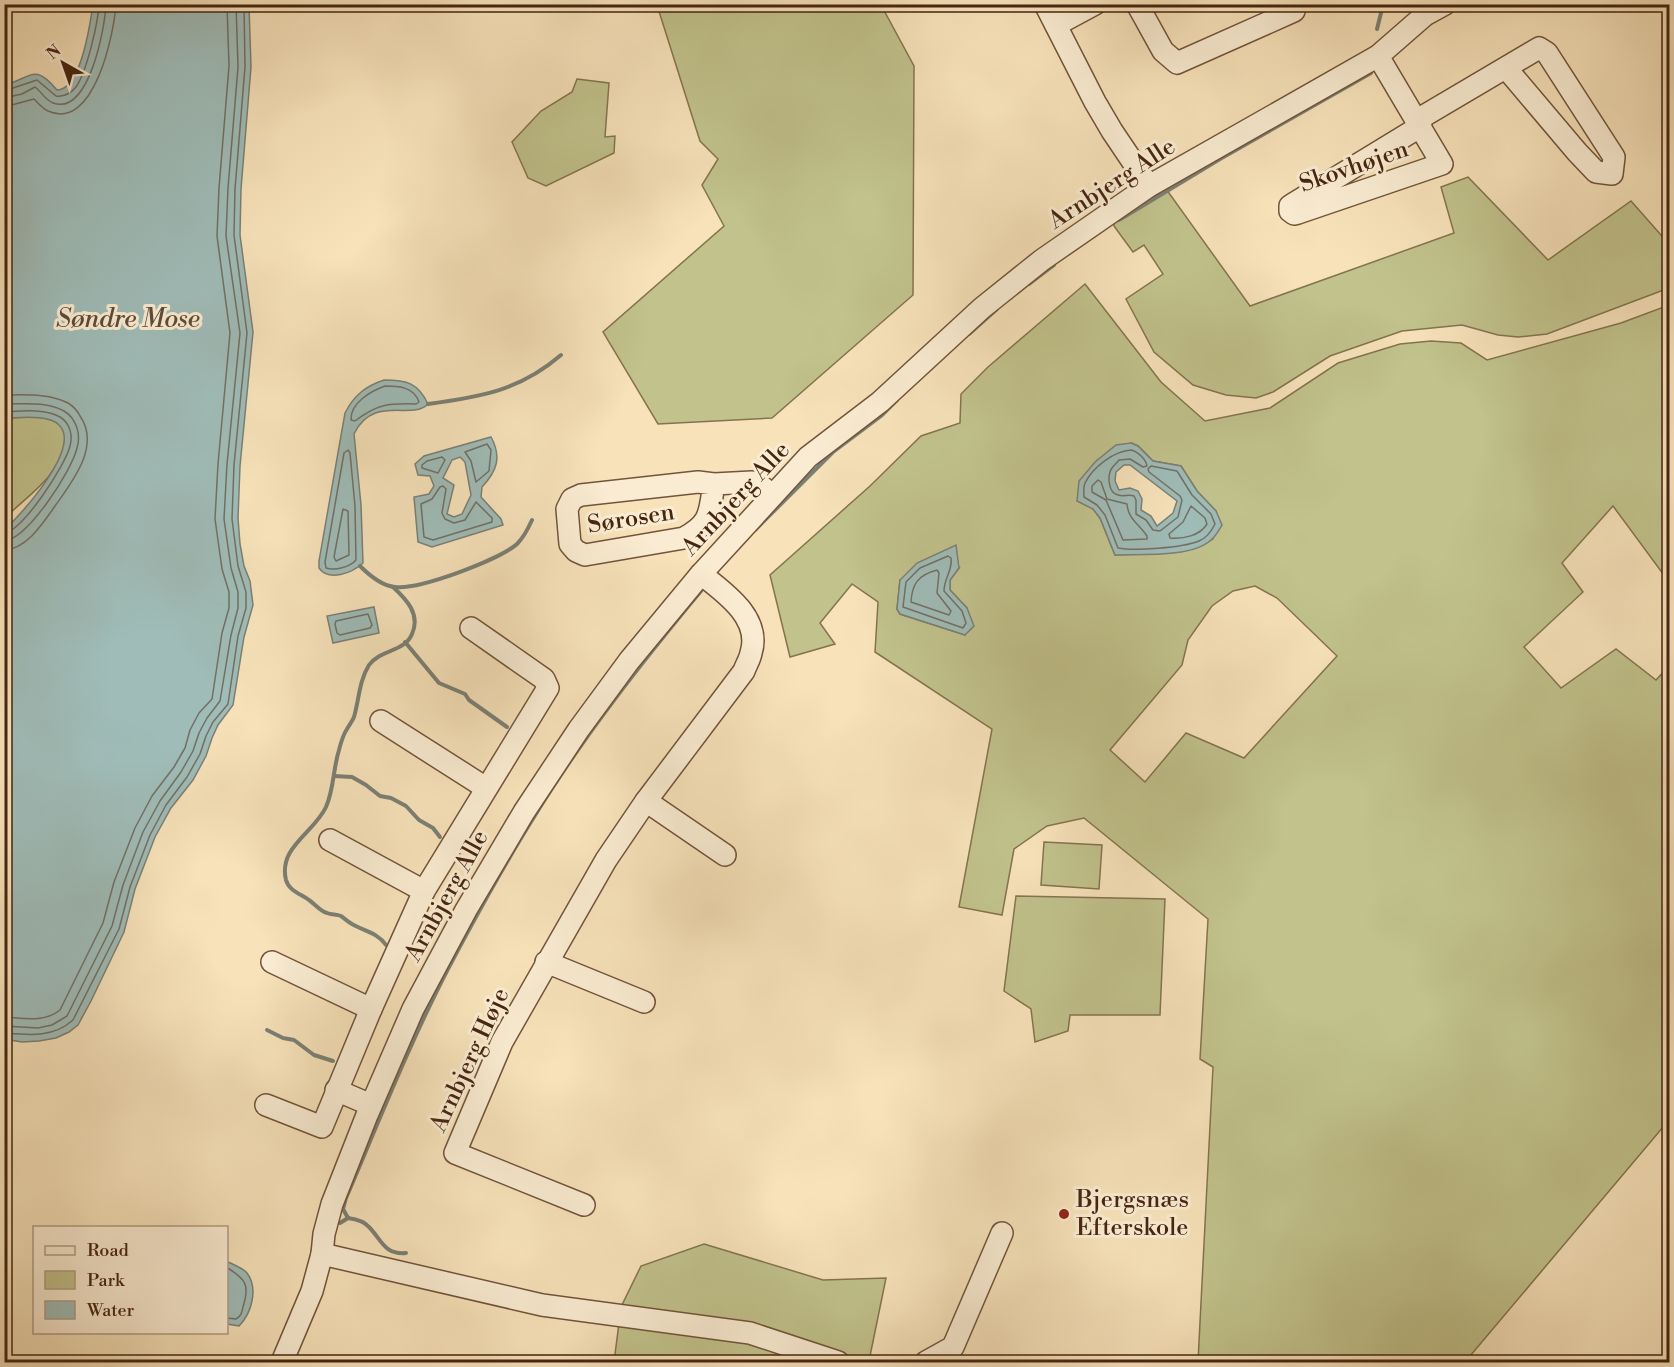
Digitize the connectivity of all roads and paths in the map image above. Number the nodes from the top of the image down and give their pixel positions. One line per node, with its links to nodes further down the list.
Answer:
1 (1045, 4): 6 (street)
2 (1095, 4): 6 (street)
3 (1137, 4): 5 (street)
4 (1445, 4): 7 (street, Arnbjerg Alle)
5 (1294, 10)
6 (1056, 25): 10 (street)
7 (1378, 56): 9 (street, Skovhøjen); 10 (street, Arnbjerg Alle)
8 (1506, 68): 8 (street, Skovhøjen); 9 (street, Skovhøjen)
9 (1419, 123): 9 (street, Skovhøjen)
10 (1149, 186): 12 (street, Arnbjerg Alle)
11 (714, 483): 11 (street, Sørosen); 12 (street, Sørosen)
12 (772, 495): 13 (street, Arnbjerg Alle)
13 (701, 574): 17 (street, Arnbjerg Høje); 27 (street, Arnbjerg Alle)
14 (471, 628): 16 (street)
15 (381, 722): 16 (street)
16 (486, 788): 20 (street)
17 (646, 801): 19 (street); 22 (street, Arnbjerg Høje)
18 (330, 840): 20 (street)
19 (725, 855)
20 (424, 891): 24 (street)
21 (272, 962): 24 (street)
22 (546, 962): 23 (street); 28 (street, Arnbjerg Høje)
23 (644, 1002)
24 (371, 1009): 25 (street)
25 (336, 1090): 26 (street); 27 (street)
26 (266, 1105)
27 (371, 1105): 30 (street, Arnbjerg Alle)
28 (584, 1205)
29 (1002, 1233): 33 (street)
30 (322, 1254): 31 (street, Arnbjerg Alle); 32 (street)
31 (282, 1362)
32 (838, 1362)
33 (926, 1362)

